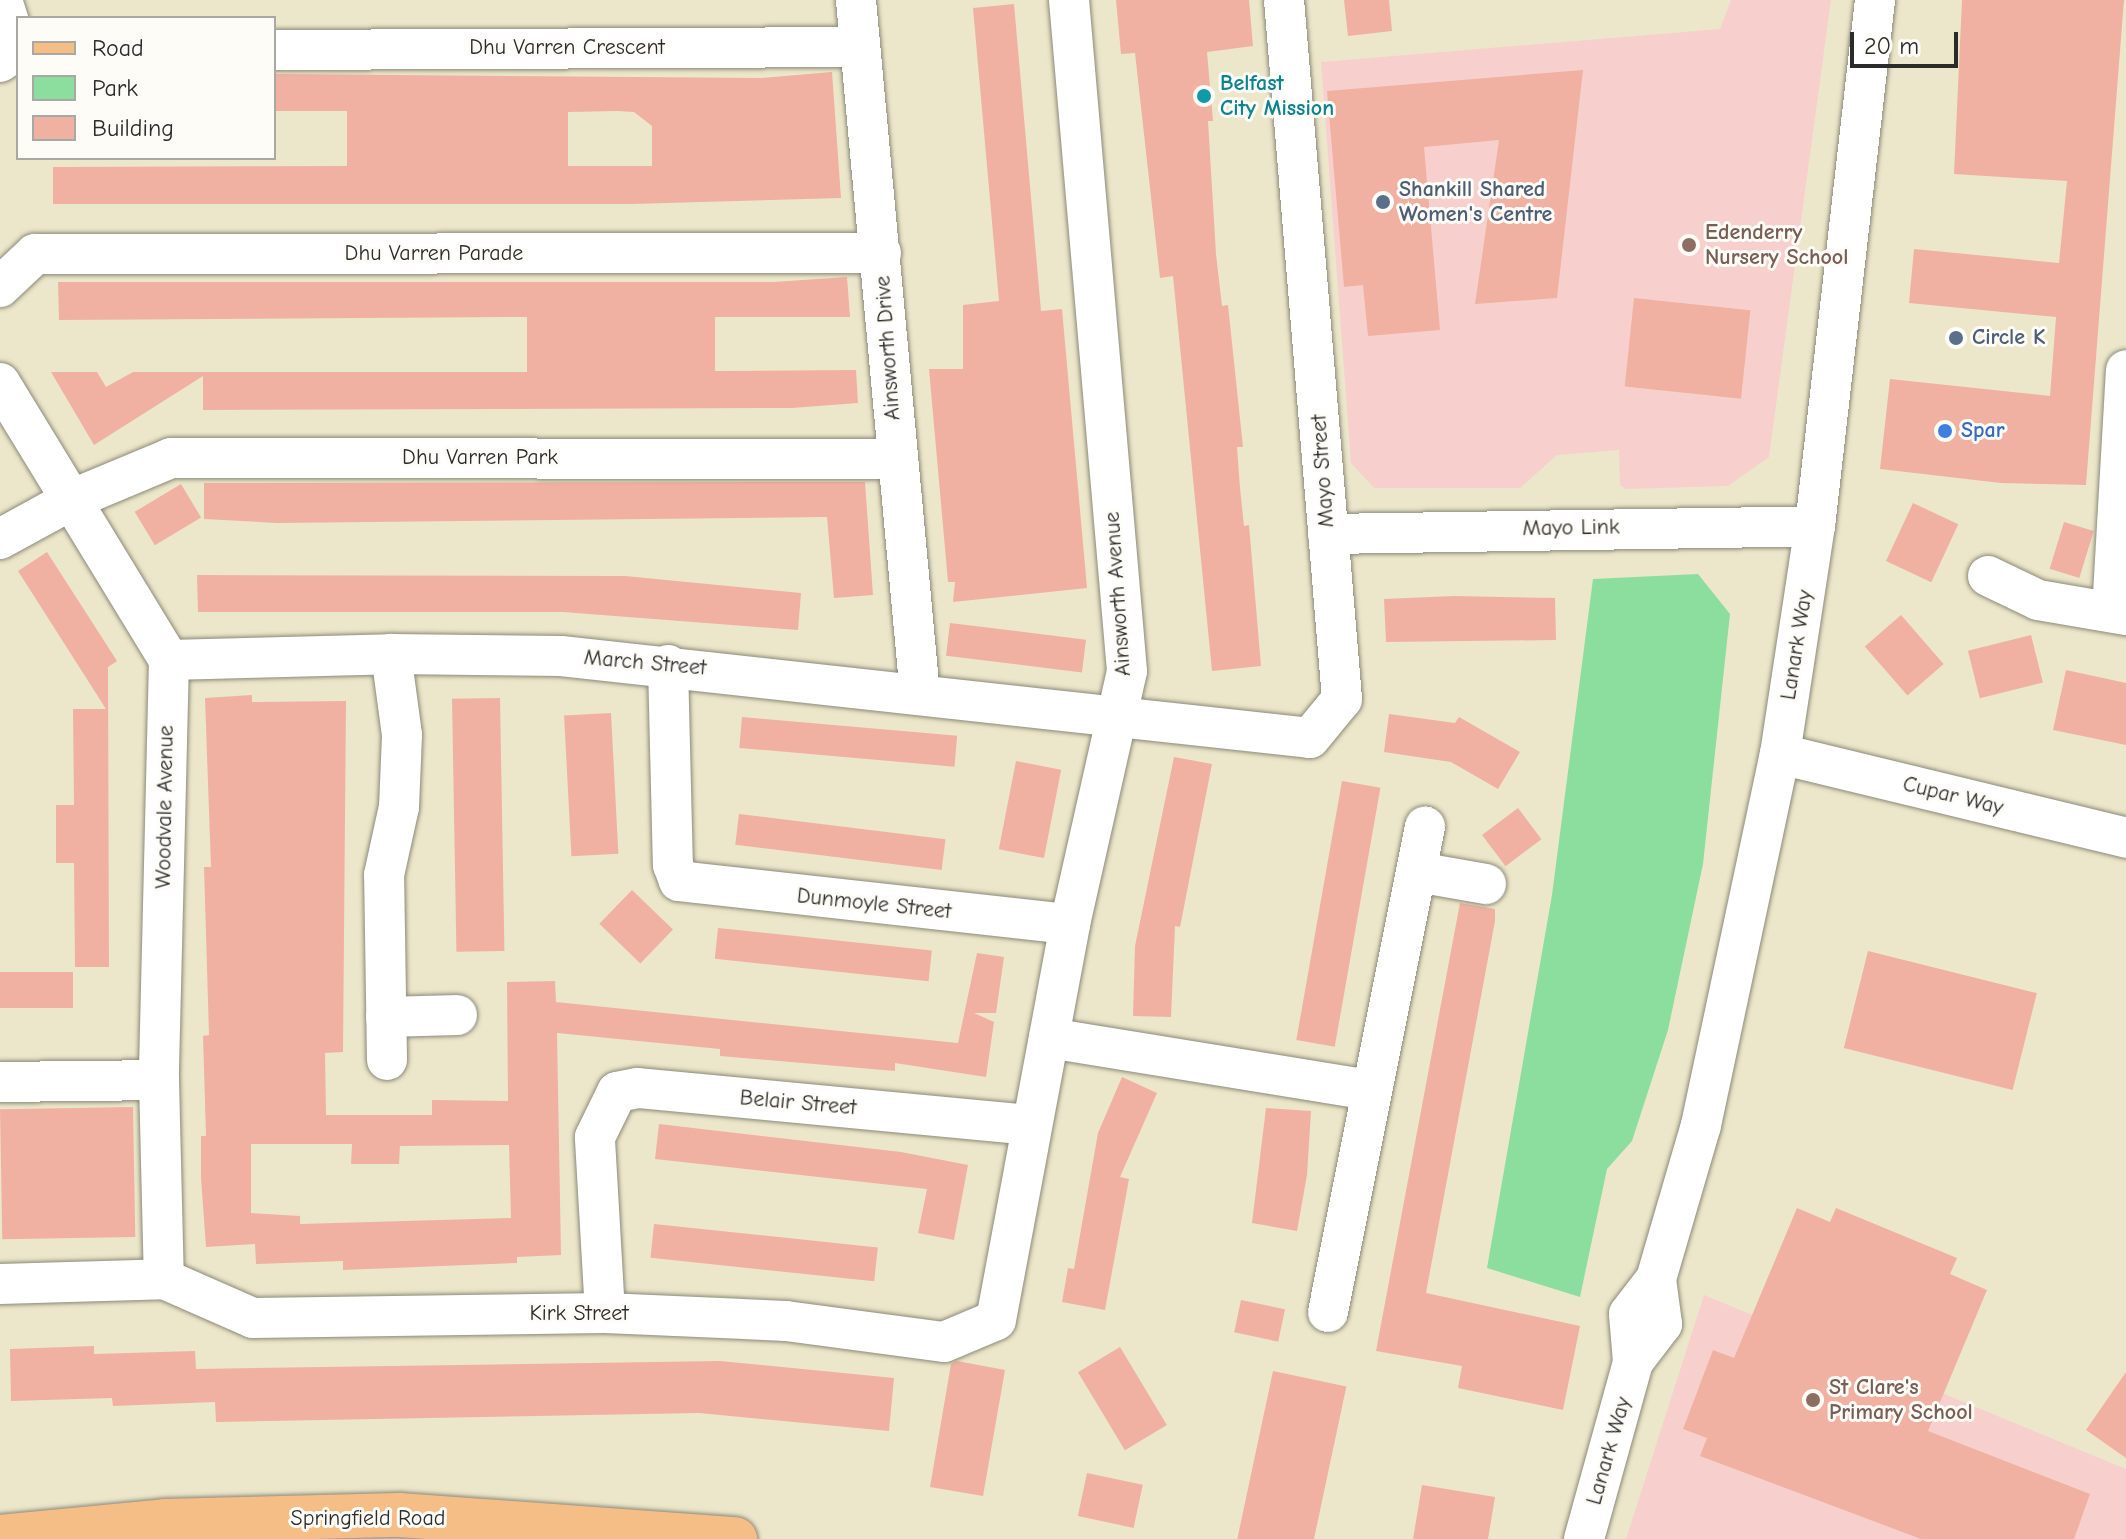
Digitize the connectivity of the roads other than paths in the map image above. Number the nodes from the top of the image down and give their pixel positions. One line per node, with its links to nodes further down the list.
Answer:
1 (2, 0): 6 (street)
2 (856, 0): 7 (street, Ainsworth Drive)
3 (1069, 0): 24 (street, Ainsworth Avenue)
4 (1284, 0): 16 (street, Mayo Street)
5 (1875, 0): 15 (street, Lanark Way)
6 (16, 44)
7 (859, 47): 8 (street, Dhu Varren Crescent); 9 (street, Ainsworth Drive)
8 (276, 50)
9 (881, 253): 10 (street, Dhu Varren Parade); 13 (street, Ainsworth Drive)
10 (0, 287)
11 (2126, 370): 19 (street)
12 (0, 383): 14 (street)
13 (895, 459): 14 (street, Dhu Varren Park); 23 (street, Ainsworth Drive)
14 (73, 499): 17 (street, Dhu Varren Park); 21 (street)
15 (1815, 526): 16 (street, Mayo Link); 25 (street, Lanark Way)
16 (1328, 534): 24 (street, Mayo Street)
17 (0, 539)
18 (1988, 576): 19 (street)
19 (2119, 614)
20 (391, 654): 21 (street, March Street); 22 (street, March Street); 32 (street)
21 (169, 660): 35 (street, Woodvale Avenue)
22 (668, 665): 23 (street, March Street); 30 (street, Dunmoyle Street)
23 (920, 695): 24 (street, March Street)
24 (1118, 715): 30 (street, Ainsworth Avenue)
25 (1780, 754): 27 (street, Cupar Way); 47 (street, Lanark Way)
26 (1425, 827): 28 (street)
27 (2126, 838)
28 (1417, 872): 29 (street); 37 (street)
29 (1486, 884)
30 (1070, 924): 33 (street, Ainsworth Avenue)
31 (457, 1015): 32 (street)
32 (386, 1017): 34 (street)
33 (1049, 1038): 37 (street); 38 (street, Ainsworth Avenue)
34 (387, 1060)
35 (159, 1080): 36 (street); 39 (street, Woodvale Avenue)
36 (0, 1082)
37 (1370, 1090): 41 (street)
38 (1030, 1125): 42 (street, Belair Street); 43 (street, Ainsworth Avenue)
39 (164, 1279): 40 (street); 42 (street, Kirk Street)
40 (0, 1284)
41 (1328, 1312)
42 (605, 1313): 43 (street, Kirk Street)
43 (996, 1320)
44 (205, 1529): 45 (main road, Springfield Road); 46 (main road, Springfield Road)
45 (0, 1537)
46 (735, 1539)
47 (1584, 1539)

